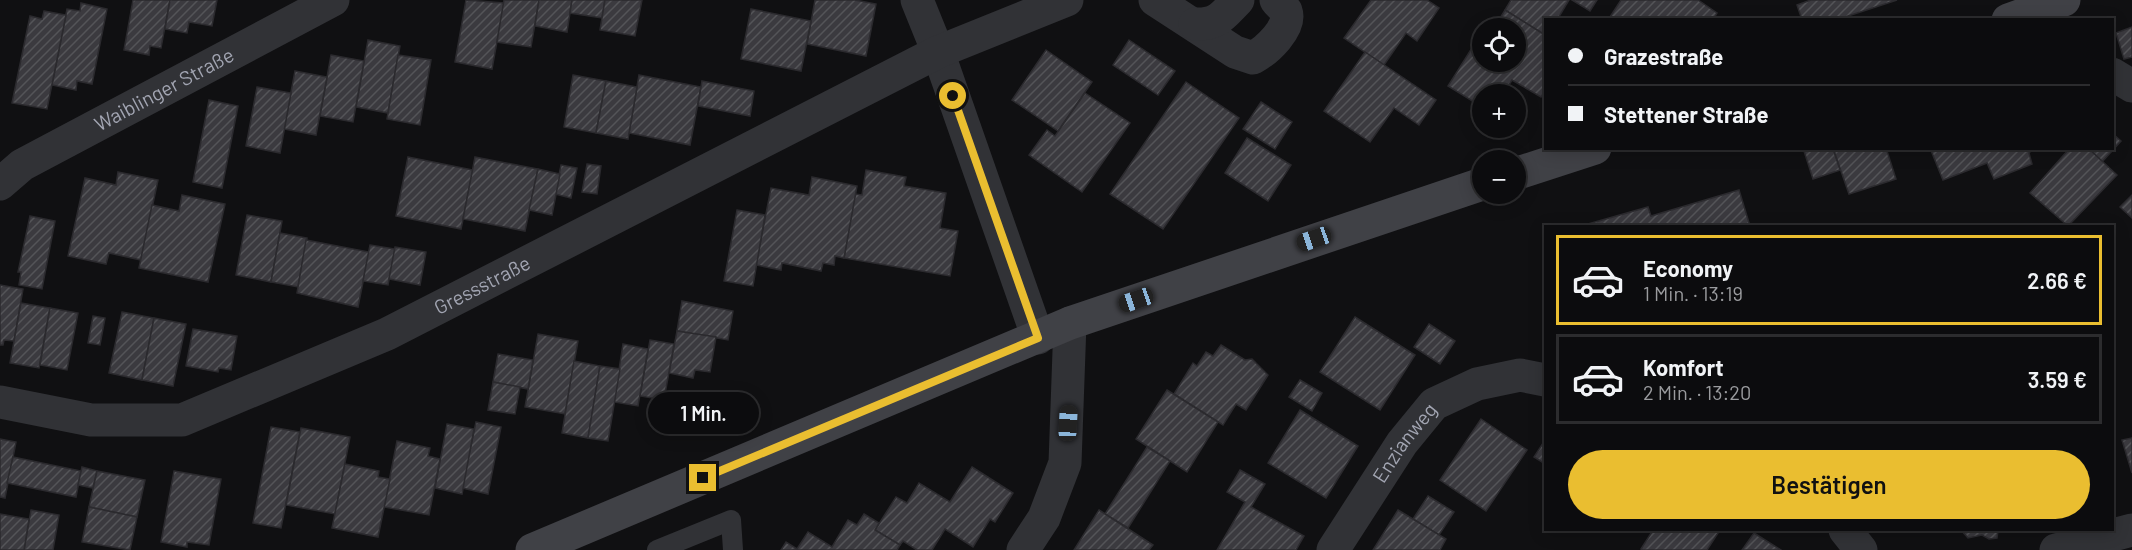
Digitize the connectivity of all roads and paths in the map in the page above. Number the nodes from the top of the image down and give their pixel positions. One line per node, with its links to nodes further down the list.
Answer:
1 (333, 0): 14 (street, Waiblinger Straße)
2 (917, 0): 9 (street)
3 (1067, 0): 9 (street, Gressstraße)
4 (1238, 0): 7 (street)
5 (1276, 0): 7 (street)
6 (2064, 0): 8 (street)
7 (1178, 9)
8 (2016, 18)
9 (938, 52): 17 (street); 19 (street, Gressstraße)
10 (2114, 75): 11 (street)
11 (2132, 86)
12 (1589, 150): 13 (street)
13 (1526, 170)
14 (0, 184)
15 (1472, 187): 16 (street)
16 (1070, 323): 17 (street); 26 (street)
17 (1038, 338): 23 (street)
18 (1544, 380): 27 (street, Enzianweg)
19 (0, 402)
20 (2132, 530): 22 (street)
21 (1846, 531): 28 (street)
22 (2064, 549)
23 (532, 550)
24 (657, 550): 25 (lane)
25 (733, 550)
26 (1023, 550)
27 (1333, 550)
28 (1861, 550)

